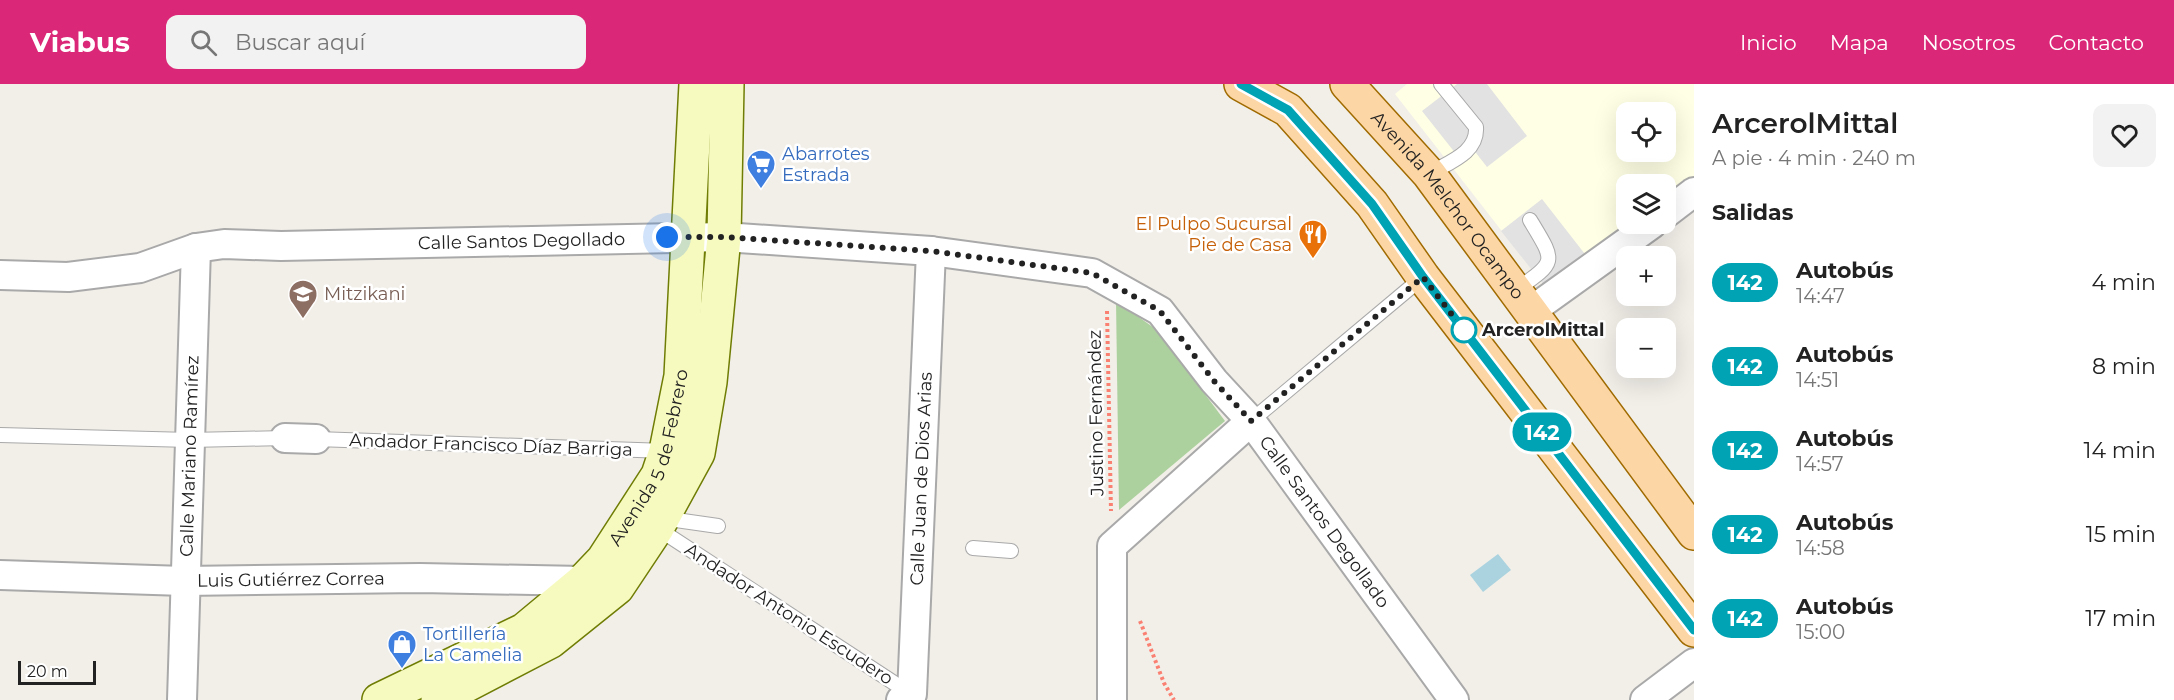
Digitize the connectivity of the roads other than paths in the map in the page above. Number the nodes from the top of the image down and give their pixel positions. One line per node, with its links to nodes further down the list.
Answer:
1 (696, 84): 11 (street, Avenida 5 de Febrero)
2 (727, 84): 12 (street, Avenida 5 de Febrero)
3 (1241, 84): 16 (main road)
4 (1348, 84): 6 (main road, Avenida Melchor Ocampo)
5 (1441, 84): 6 (lane)
6 (1429, 174): 17 (main road, Avenida Melchor Ocampo)
7 (1692, 198): 8 (street)
8 (1676, 207)
9 (1530, 220): 17 (lane)
10 (1635, 234): 17 (street)
11 (690, 236): 12 (street, Calle Santos Degollado); 13 (street, Calle Santos Degollado); 23 (street, Avenida 5 de Febrero)
12 (724, 237): 14 (street, Calle Santos Degollado); 25 (street, Avenida 5 de Febrero)
13 (196, 249): 15 (street, Calle Santos Degollado); 22 (street, Calle Mariano Ramírez)
14 (931, 251): 18 (street, Calle Santos Degollado); 34 (street, Calle Juan de Dios Arias)
15 (0, 275)
16 (1423, 277): 18 (lane); 32 (main road)
17 (1524, 301): 24 (main road, Avenida Melchor Ocampo)
18 (1251, 421): 38 (street); 39 (street, Calle Santos Degollado)
19 (0, 435): 22 (lane)
20 (285, 438): 21 (street); 22 (lane)
21 (316, 439): 23 (lane, Andador Francisco Díaz Barriga)
22 (190, 440): 30 (street, Calle Mariano Ramírez)
23 (666, 451): 25 (street, Avenida 5 de Febrero)
24 (1689, 514)
25 (651, 520): 26 (lane); 31 (street, Avenida 5 de Febrero); 34 (lane, Andador Antonio Escudero); 37 (street, Avenida 5 de Febrero)
26 (718, 526)
27 (973, 548): 28 (lane)
28 (1011, 550)
29 (0, 575): 30 (street, Luis Gutiérrez Correa)
30 (184, 581): 31 (street, Luis Gutiérrez Correa); 35 (street, Calle Mariano Ramírez)
31 (583, 581): 36 (street, Avenida 5 de Febrero)
32 (1694, 630)
33 (1694, 663): 40 (street)
34 (911, 698)
35 (182, 700)
36 (379, 700)
37 (438, 700)
38 (1112, 700)
39 (1454, 700)
40 (1645, 700)

